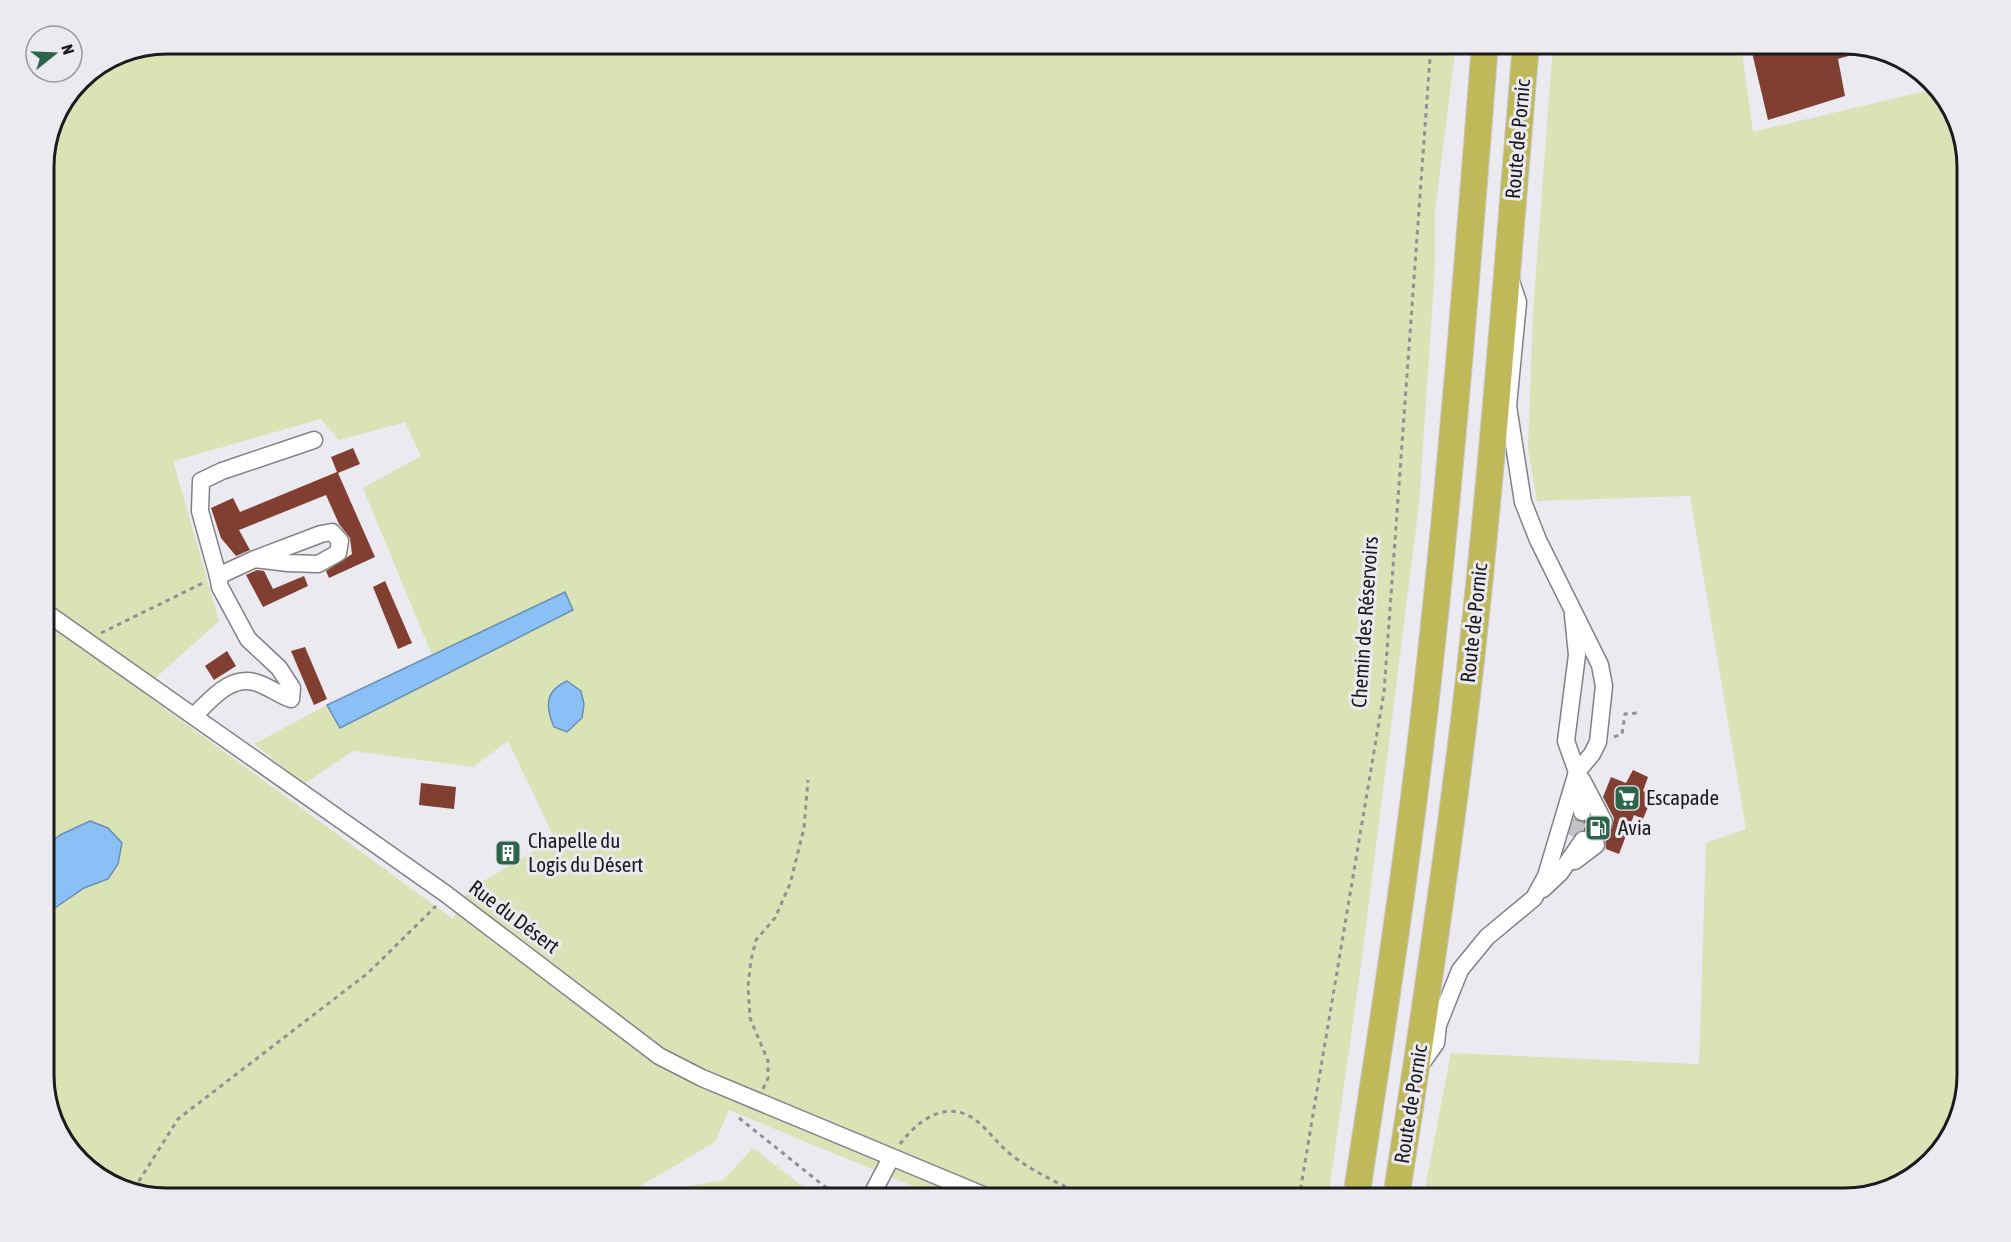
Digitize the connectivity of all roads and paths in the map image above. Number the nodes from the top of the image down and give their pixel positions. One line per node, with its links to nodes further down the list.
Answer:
1 (1430, 54): 28 (path, Chemin des Réservoirs)
2 (1484, 54): 29 (highway, Route de Pornic)
3 (1525, 54): 4 (highway, Route de Pornic)
4 (1508, 269): 8 (street); 19 (highway, Route de Pornic)
5 (314, 440): 7 (street)
6 (255, 559): 7 (street)
7 (218, 576): 10 (path); 12 (street)
8 (1572, 605): 13 (street); 14 (street)
9 (54, 618): 10 (street, Rue du Désert)
10 (86, 640): 12 (street, Rue du Désert)
11 (1637, 712): 13 (path)
12 (195, 715): 17 (street, Rue du Désert)
13 (1598, 742): 14 (street)
14 (1577, 772): 14 (street); 18 (street)
15 (808, 780): 20 (path)
16 (1560, 873): 16 (street); 18 (street)
17 (446, 894): 20 (street, Rue du Désert); 23 (path)
18 (1534, 898): 19 (street)
19 (1415, 1072): 30 (highway, Route de Pornic)
20 (758, 1101): 22 (street, Rue du Désert)
21 (739, 1119): 24 (path)
22 (891, 1158): 25 (street); 26 (street, Rue du Désert); 27 (path)
23 (138, 1184)
24 (828, 1188)
25 (875, 1188)
26 (965, 1188)
27 (1069, 1188)
28 (1301, 1188)
29 (1357, 1188)
30 (1398, 1188)

